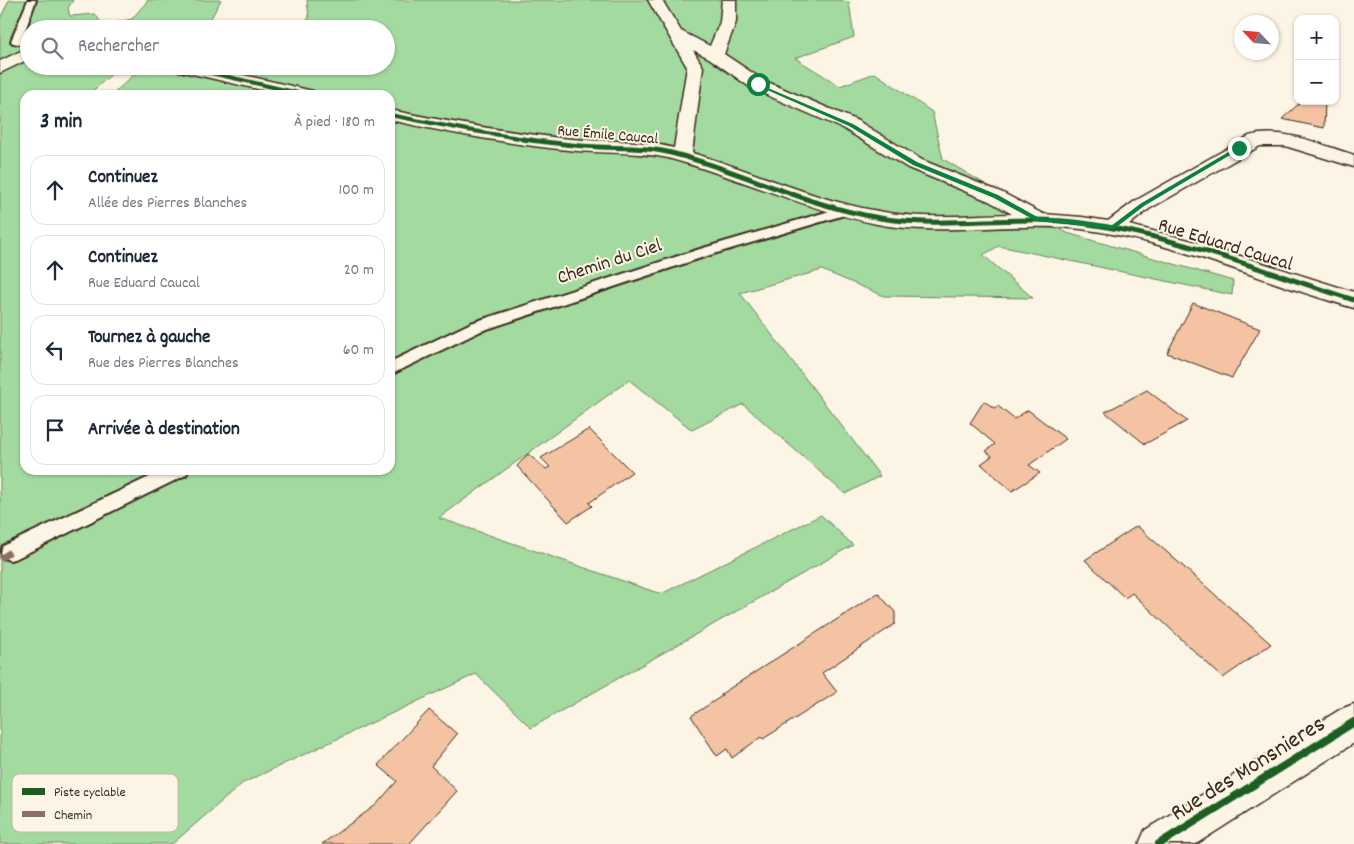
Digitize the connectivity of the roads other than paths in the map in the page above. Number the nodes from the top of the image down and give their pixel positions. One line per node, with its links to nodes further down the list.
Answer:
1 (32, 0): 4 (lane)
2 (655, 0): 6 (street)
3 (729, 0): 8 (street)
4 (24, 20)
5 (20, 31): 7 (lane)
6 (675, 34): 8 (street); 14 (street)
7 (20, 42)
8 (715, 55): 17 (street)
9 (20, 57): 10 (street)
10 (0, 68)
11 (220, 75): 12 (street)
12 (285, 90)
13 (395, 116): 14 (street, Rue Émile Caucal)
14 (682, 156): 16 (street, Rue Émile Caucal)
15 (1354, 161): 18 (street)
16 (847, 210): 17 (street, Rue Eduard Caucal); 20 (lane, Chemin du Ciel)
17 (1038, 220): 18 (street, Rue Eduard Caucal)
18 (1112, 228): 19 (street, Rue Eduard Caucal)
19 (1354, 300)
20 (395, 367)
21 (170, 475): 22 (lane)
22 (10, 552)
23 (1354, 722): 24 (street, Rue des Monsnieres)
24 (1159, 844)

